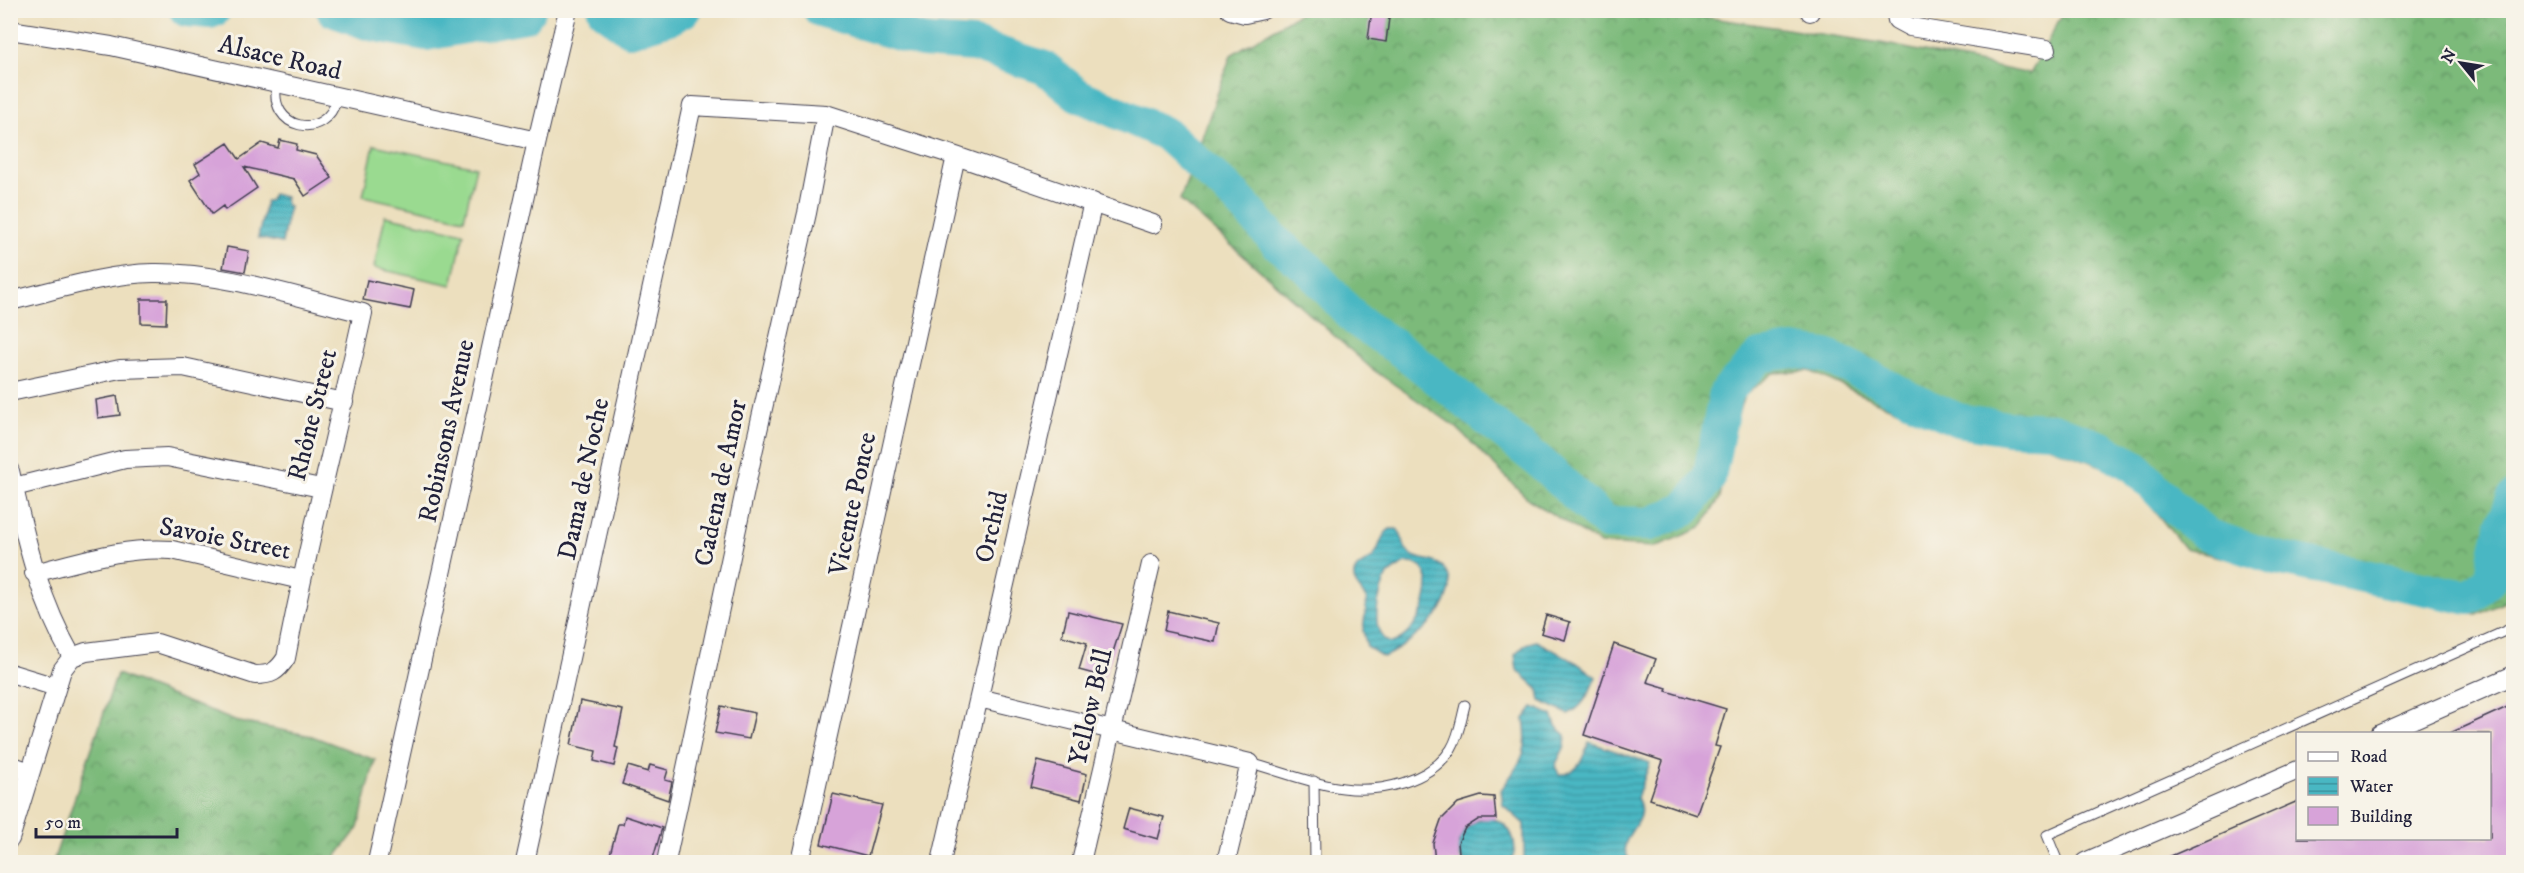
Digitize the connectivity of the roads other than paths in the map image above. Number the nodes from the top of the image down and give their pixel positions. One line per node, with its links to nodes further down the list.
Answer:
1 (568, 10): 10 (street, Robinsons Avenue)
2 (1230, 10): 3 (street)
3 (1263, 10)
4 (1894, 10): 6 (street)
5 (10, 30): 7 (street, Alsace Road)
6 (2047, 49)
7 (277, 84): 8 (street, Alsace Road); 8 (lane)
8 (338, 98): 10 (street, Alsace Road)
9 (826, 114): 11 (street); 38 (street, Dama de Noche); 39 (street, Cadena de Amor)
10 (537, 141): 37 (street, Robinsons Avenue)
11 (956, 156): 12 (street); 40 (street, Vicente Ponce)
12 (1093, 202): 13 (street); 27 (street, Orchid)
13 (1153, 224)
14 (10, 301): 16 (street, Rhône Street)
15 (10, 392): 16 (street)
16 (344, 402): 18 (street, Rhône Street)
17 (12, 479): 18 (street); 20 (street)
18 (321, 489): 21 (street, Rhône Street)
19 (1151, 564): 29 (street, Yellow Bell)
20 (34, 573): 21 (street, Savoie Street); 23 (street)
21 (301, 580): 23 (street, Rhône Street)
22 (2514, 627): 45 (lane)
23 (72, 657): 26 (street)
24 (10, 673): 26 (street)
25 (2514, 675): 30 (street)
26 (56, 687): 34 (street)
27 (979, 698): 29 (street); 41 (street, Orchid)
28 (1465, 705): 35 (lane)
29 (1112, 730): 31 (street); 42 (street, Yellow Bell)
30 (2385, 732)
31 (1250, 763): 35 (lane); 43 (street)
32 (10, 765): 34 (street)
33 (2296, 771): 46 (street)
34 (30, 772): 36 (street)
35 (1314, 781): 44 (lane)
36 (10, 839)
37 (377, 862)
38 (525, 862)
39 (666, 862)
40 (800, 862)
41 (941, 862)
42 (1081, 862)
43 (1226, 862)
44 (1315, 862)
45 (2058, 862)
46 (2085, 862)

